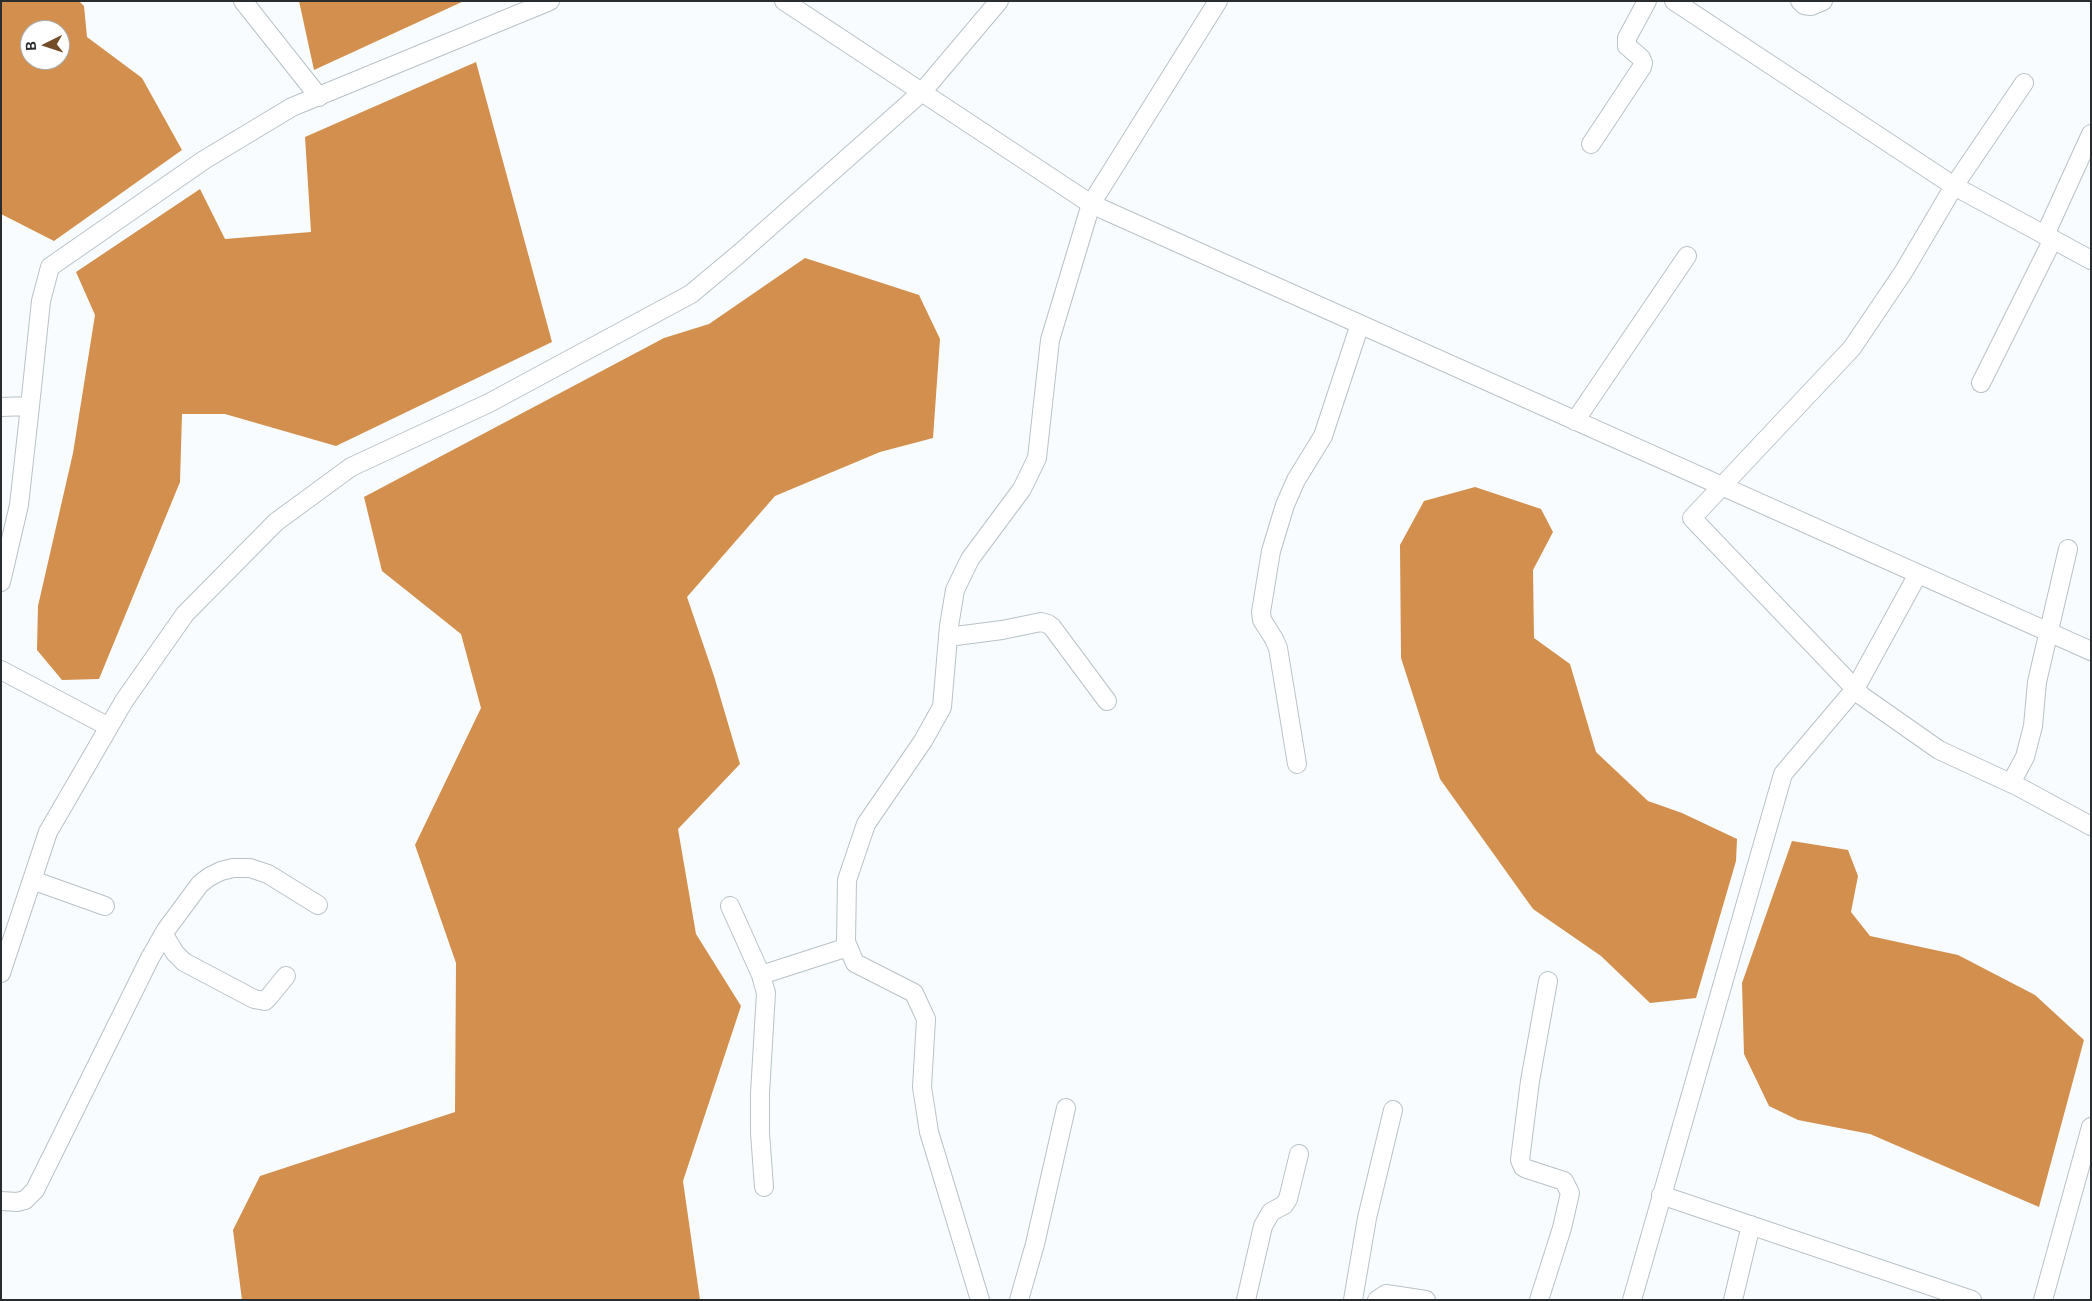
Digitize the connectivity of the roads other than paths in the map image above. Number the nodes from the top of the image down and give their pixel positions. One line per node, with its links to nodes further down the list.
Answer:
1 (243, 1): 12 (street)
2 (550, 1): 12 (street)
3 (784, 1): 11 (street)
4 (999, 1): 11 (street)
5 (1218, 1): 16 (street)
6 (1647, 1): 14 (street)
7 (1674, 1): 15 (street)
8 (1800, 1): 9 (street)
9 (1823, 1)
10 (2024, 83): 15 (street)
11 (923, 91): 16 (street); 35 (street)
12 (319, 96): 22 (street)
13 (2091, 134): 17 (street)
14 (1591, 144)
15 (1954, 186): 17 (street); 25 (street)
16 (1092, 204): 20 (street); 30 (street)
17 (2049, 237): 19 (street); 21 (street)
18 (1687, 256): 24 (street)
19 (2091, 260)
20 (1360, 324): 24 (street); 36 (street)
21 (1981, 383)
22 (30, 406): 23 (street); 28 (street)
23 (1, 407)
24 (1575, 420): 25 (street)
25 (1722, 486): 27 (street); 33 (street)
26 (2068, 549): 29 (street)
27 (1918, 574): 29 (street); 33 (street)
28 (1, 582)
29 (2049, 632): 31 (street); 37 (street)
30 (948, 637): 34 (street); 44 (street)
31 (2091, 651)
32 (1, 670): 35 (street)
33 (1855, 688): 37 (street); 54 (street)
34 (1107, 701)
35 (109, 726): 39 (street)
36 (1297, 764)
37 (2011, 783): 38 (street)
38 (2091, 826)
39 (32, 880): 41 (street); 45 (street)
40 (318, 905): 43 (street)
41 (105, 906)
42 (730, 906): 47 (street)
43 (164, 935): 46 (street); 55 (street)
44 (848, 947): 47 (street); 57 (street)
45 (1, 973)
46 (286, 976)
47 (761, 976): 53 (street)
48 (1548, 981): 63 (street)
49 (1066, 1108): 58 (street)
50 (1393, 1110): 60 (street)
51 (2091, 1127): 67 (street)
52 (1299, 1154): 59 (street)
53 (764, 1187)
54 (1661, 1194): 56 (street); 64 (street)
55 (1, 1201)
56 (1751, 1225): 65 (street); 66 (street)
57 (980, 1300)
58 (1019, 1300)
59 (1246, 1300)
60 (1353, 1300)
61 (1377, 1300): 62 (street)
62 (1426, 1300)
63 (1539, 1300)
64 (1632, 1300)
65 (1733, 1300)
66 (1972, 1300)
67 (2043, 1300)

